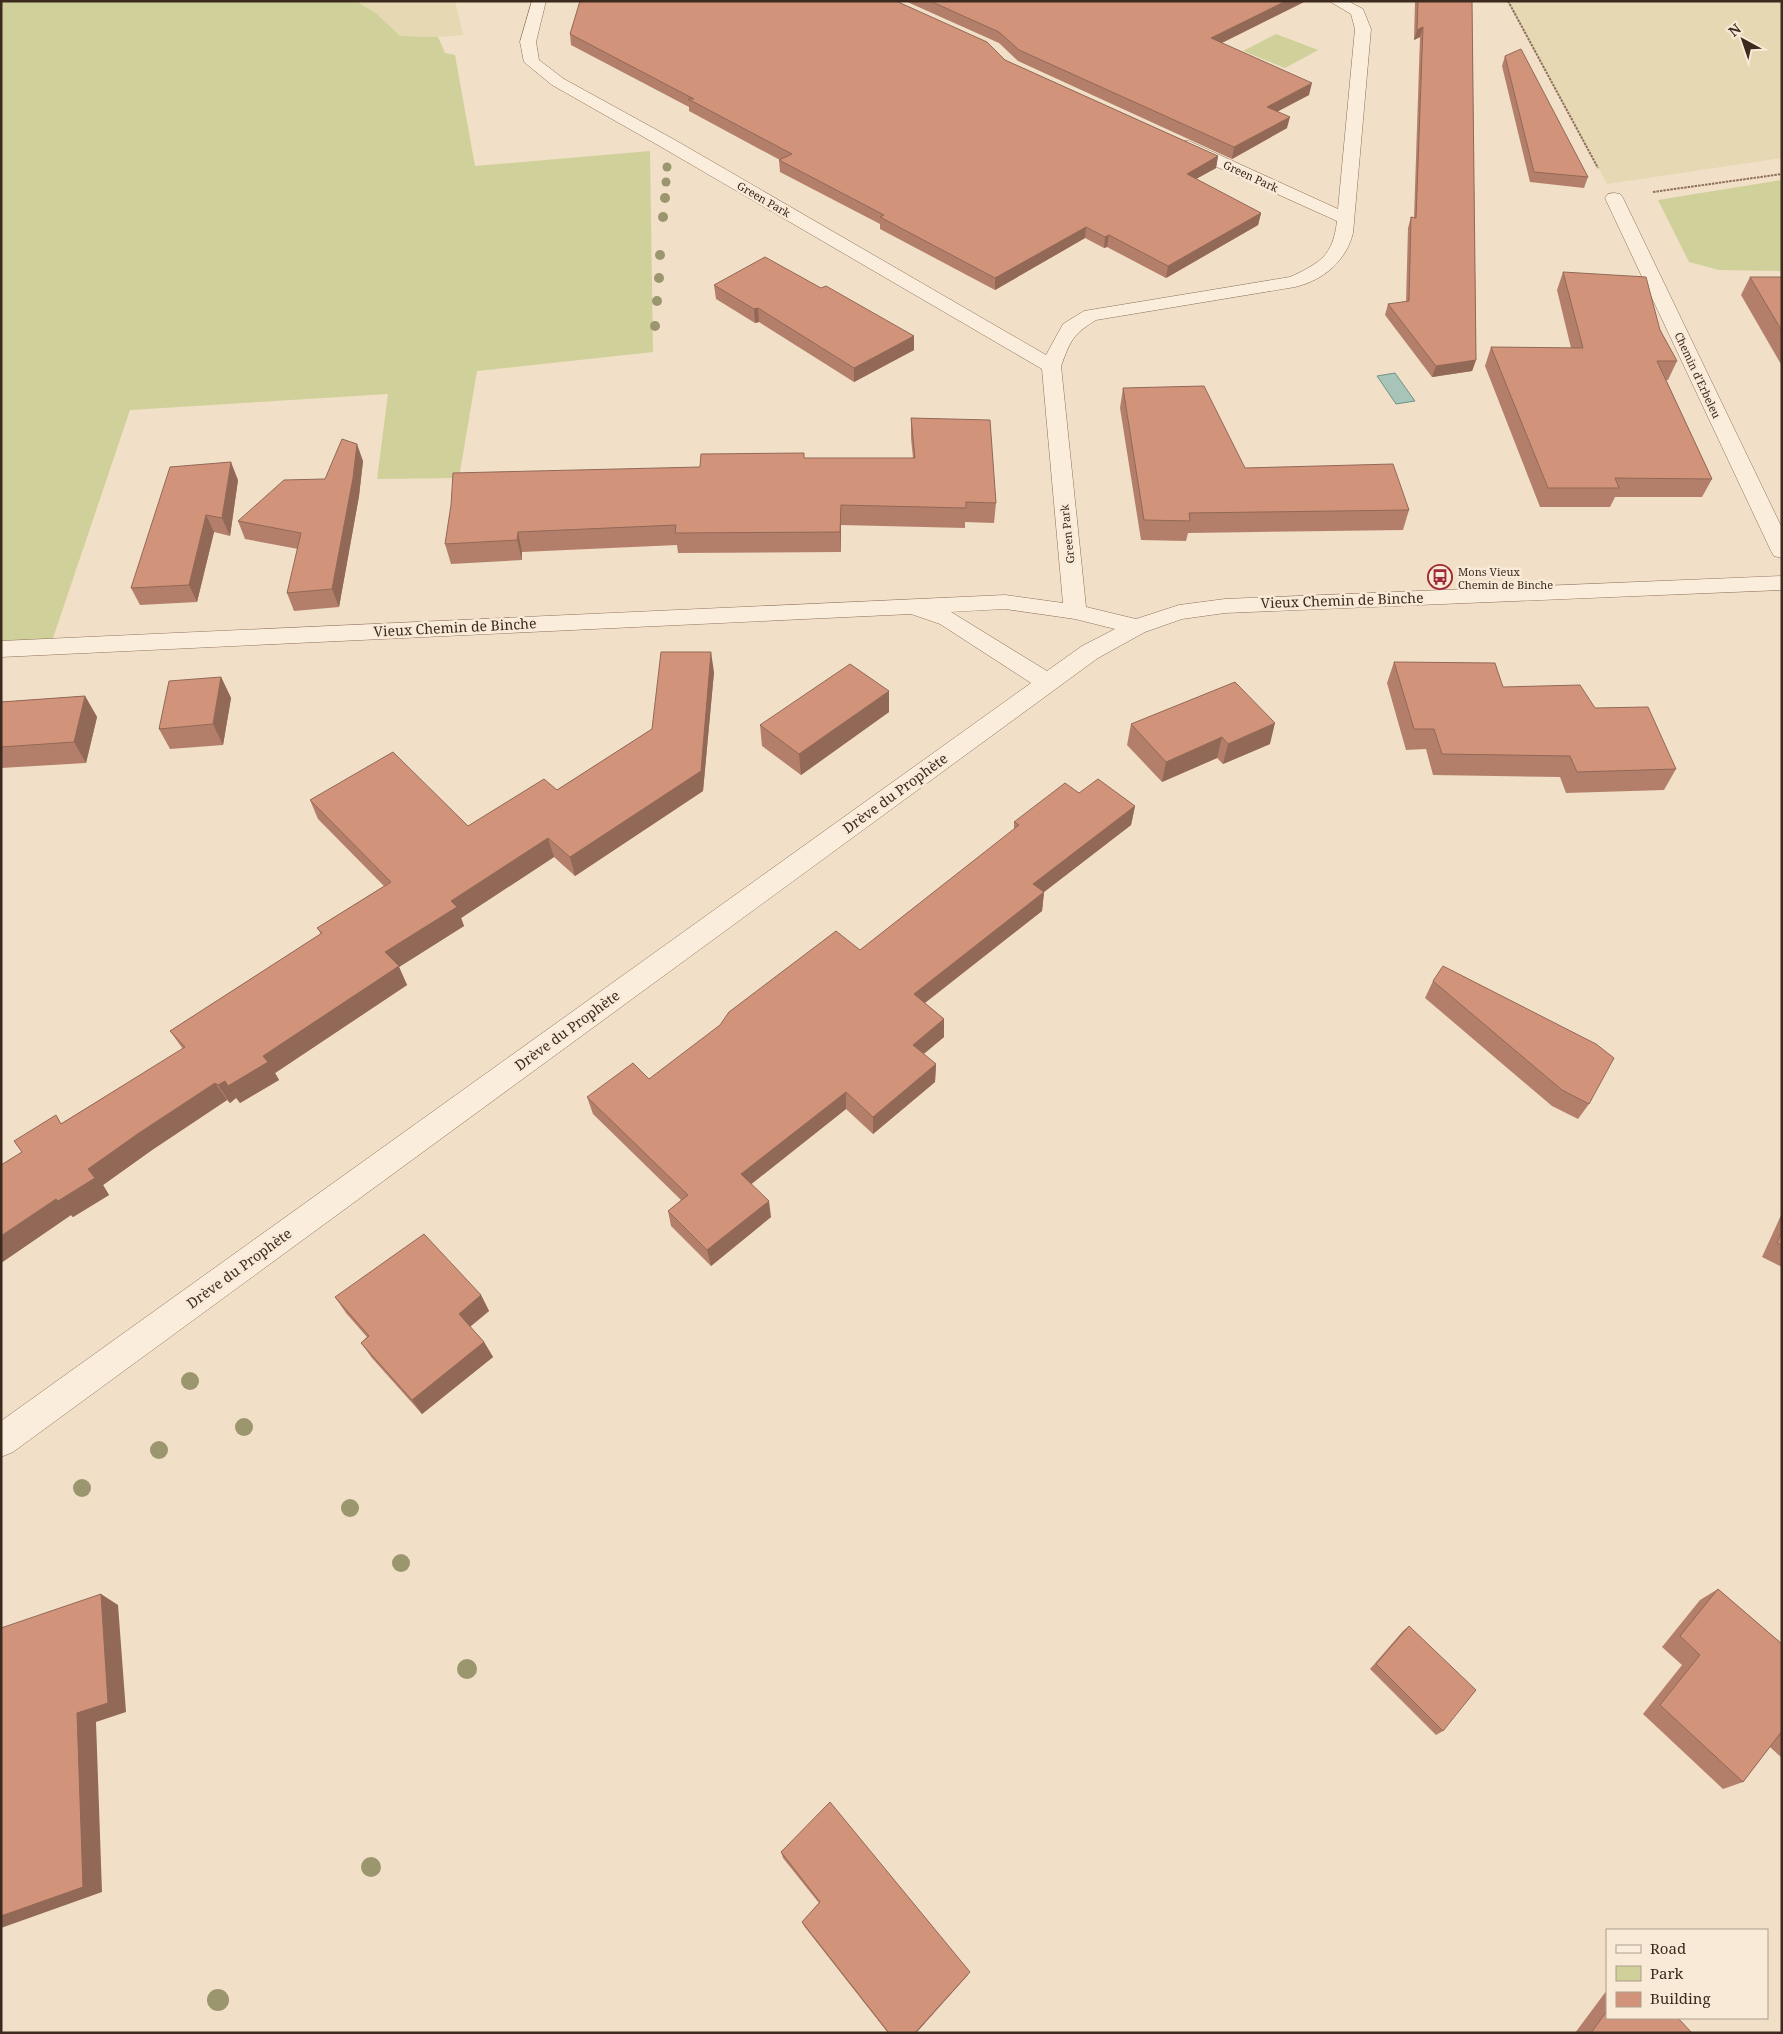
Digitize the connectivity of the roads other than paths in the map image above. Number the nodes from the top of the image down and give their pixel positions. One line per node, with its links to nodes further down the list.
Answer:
1 (539, 1): 6 (street, Green Park)
2 (1336, 1): 5 (street, Green Park)
3 (1167, 138): 5 (street, Green Park)
4 (1614, 198): 7 (street, Chemin d'Erbeleu)
5 (1346, 219): 6 (street, Green Park)
6 (1051, 366): 10 (street, Green Park)
7 (1782, 551)
8 (1782, 583): 11 (street, Vieux Chemin de Binche)
9 (909, 605): 10 (street, Vieux Chemin de Binche); 12 (street, Vieux Chemin de Binche); 13 (street, Vieux Chemin de Binche)
10 (1074, 612): 11 (street, Vieux Chemin de Binche)
11 (1137, 627): 13 (street, Drève du Prophète)
12 (1, 649)
13 (1048, 682): 14 (street, Drève du Prophète)
14 (1, 1441)

